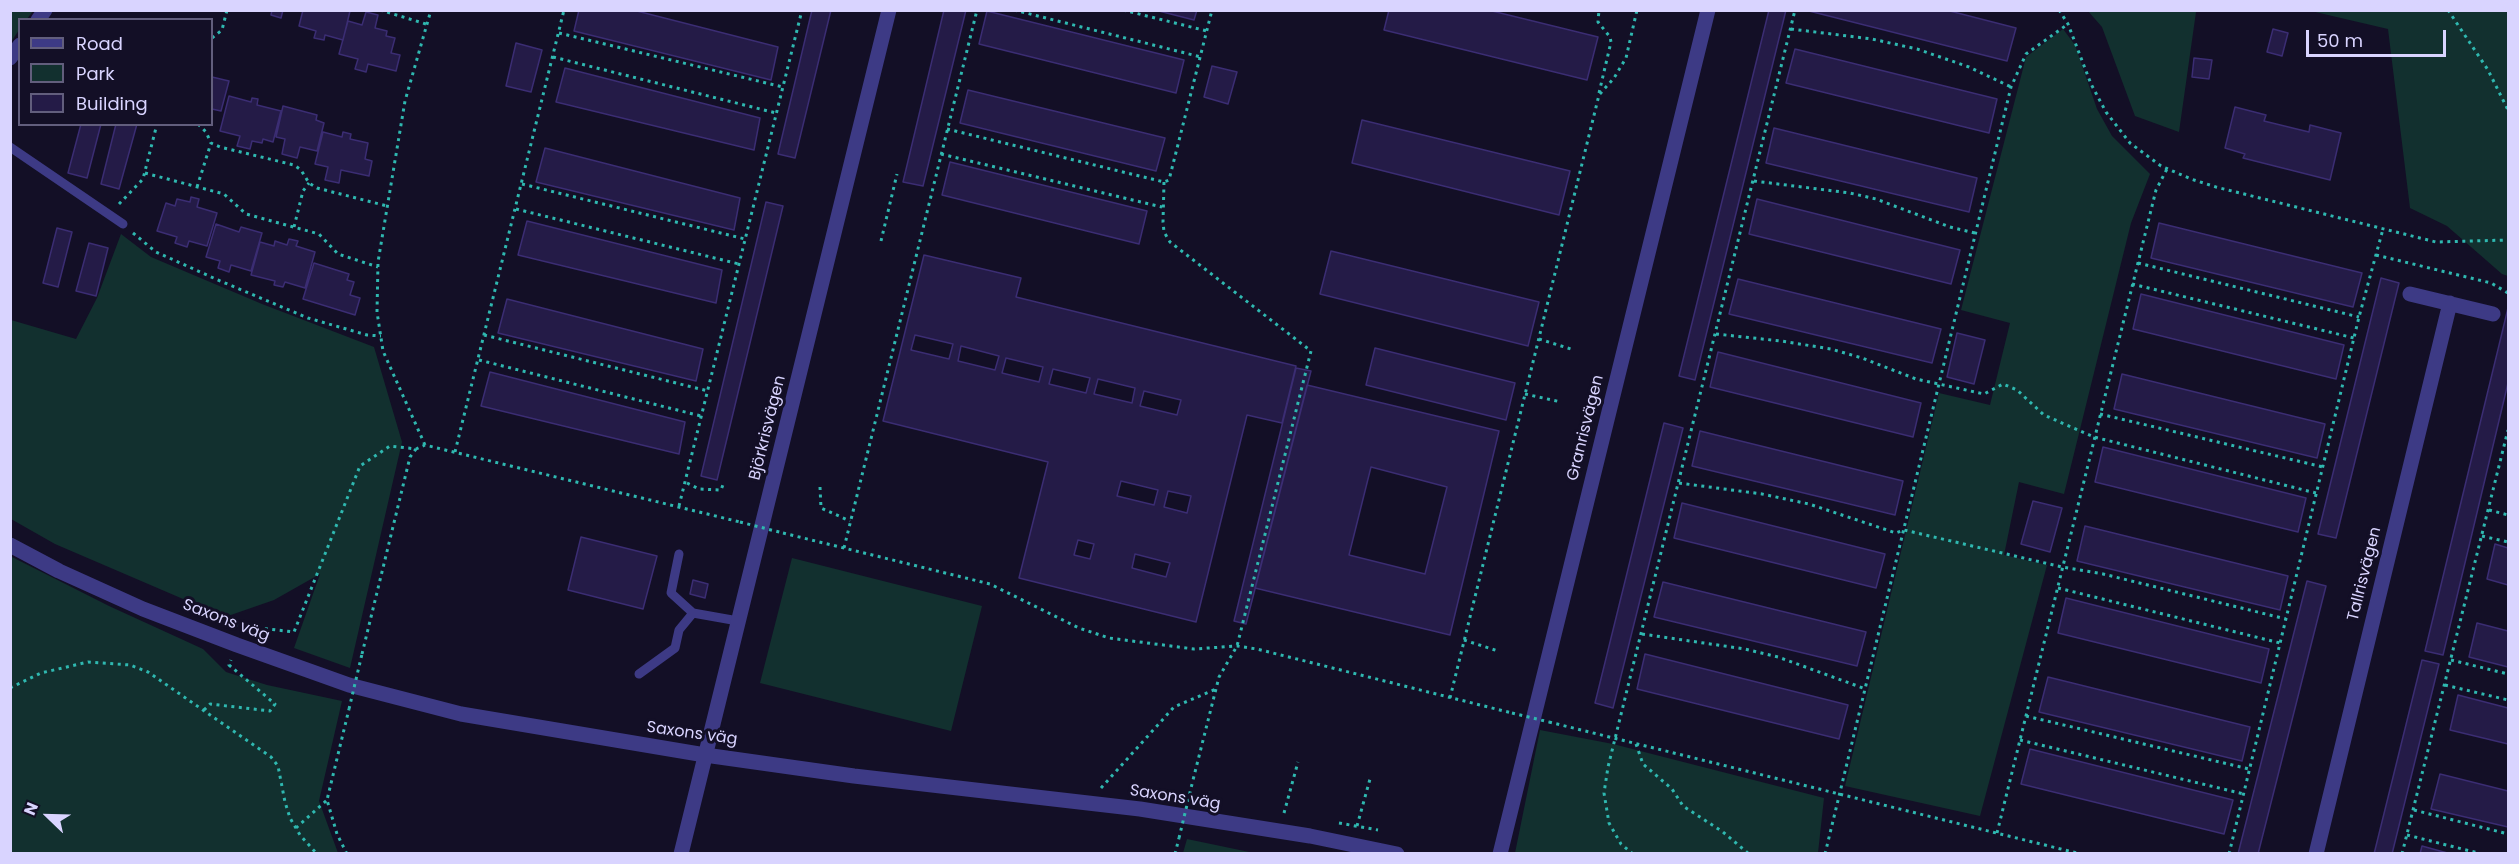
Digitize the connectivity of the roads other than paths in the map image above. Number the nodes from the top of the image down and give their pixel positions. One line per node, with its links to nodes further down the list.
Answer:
1 (889, 10): 11 (street, Björkrisvägen)
2 (1708, 10): 16 (street, Granrisvägen)
3 (10, 147): 4 (lane)
4 (123, 224)
5 (2410, 294): 6 (street)
6 (2450, 303): 7 (street); 17 (street, Tallrisvägen)
7 (2493, 314)
8 (10, 545): 13 (street, Saxons väg)
9 (679, 554): 10 (lane)
10 (693, 613): 11 (lane); 12 (lane)
11 (738, 621): 13 (street, Björkrisvägen)
12 (639, 674)
13 (705, 755): 14 (street, Björkrisvägen); 15 (street, Saxons väg)
14 (681, 854)
15 (1397, 854)
16 (1500, 854)
17 (2316, 854)

